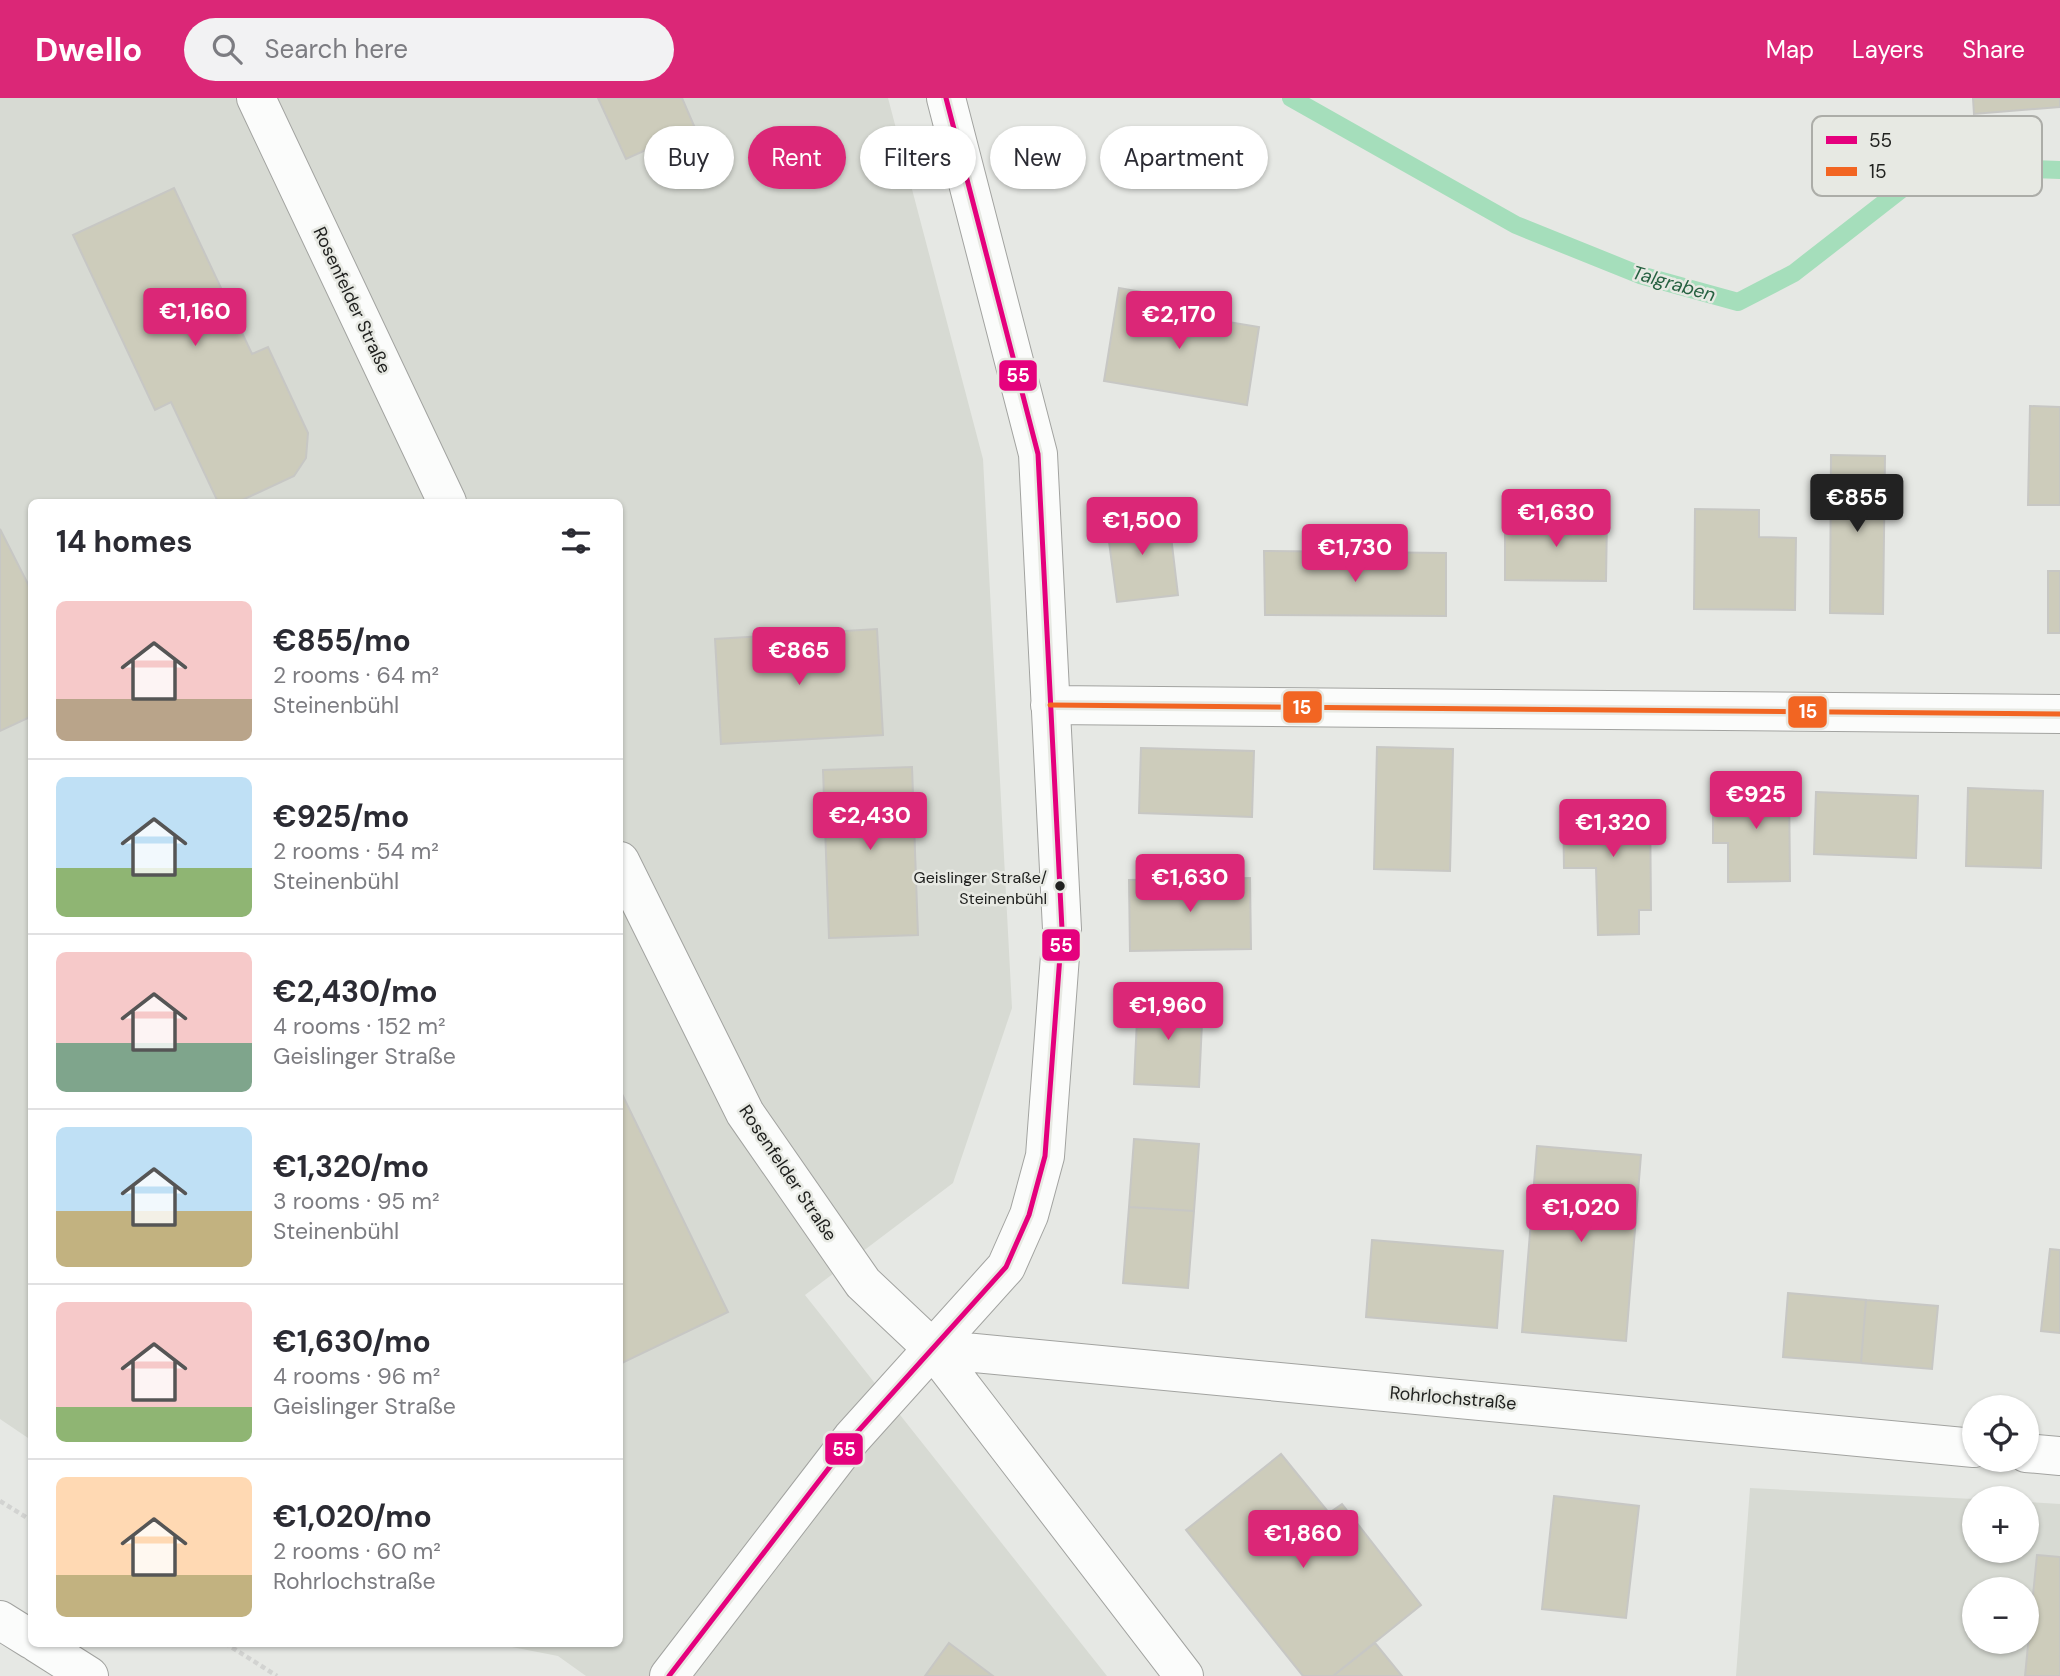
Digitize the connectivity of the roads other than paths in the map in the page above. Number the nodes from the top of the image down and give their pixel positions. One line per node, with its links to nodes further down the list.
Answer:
1 (256, 98): 3 (street, Rosenfelder Straße)
2 (946, 98): 4 (street)
3 (446, 499)
4 (1050, 705): 5 (street); 7 (street)
5 (2060, 714)
6 (623, 867): 7 (street, Rosenfelder Straße)
7 (933, 1349): 8 (street, Rohrlochstraße); 15 (street); 16 (street, Rosenfelder Straße)
8 (1962, 1447)
9 (2039, 1454): 10 (street)
10 (2060, 1456)
11 (0, 1620): 12 (street)
12 (28, 1638)
13 (43, 1647): 14 (street)
14 (89, 1676)
15 (669, 1676)
16 (1184, 1676)

